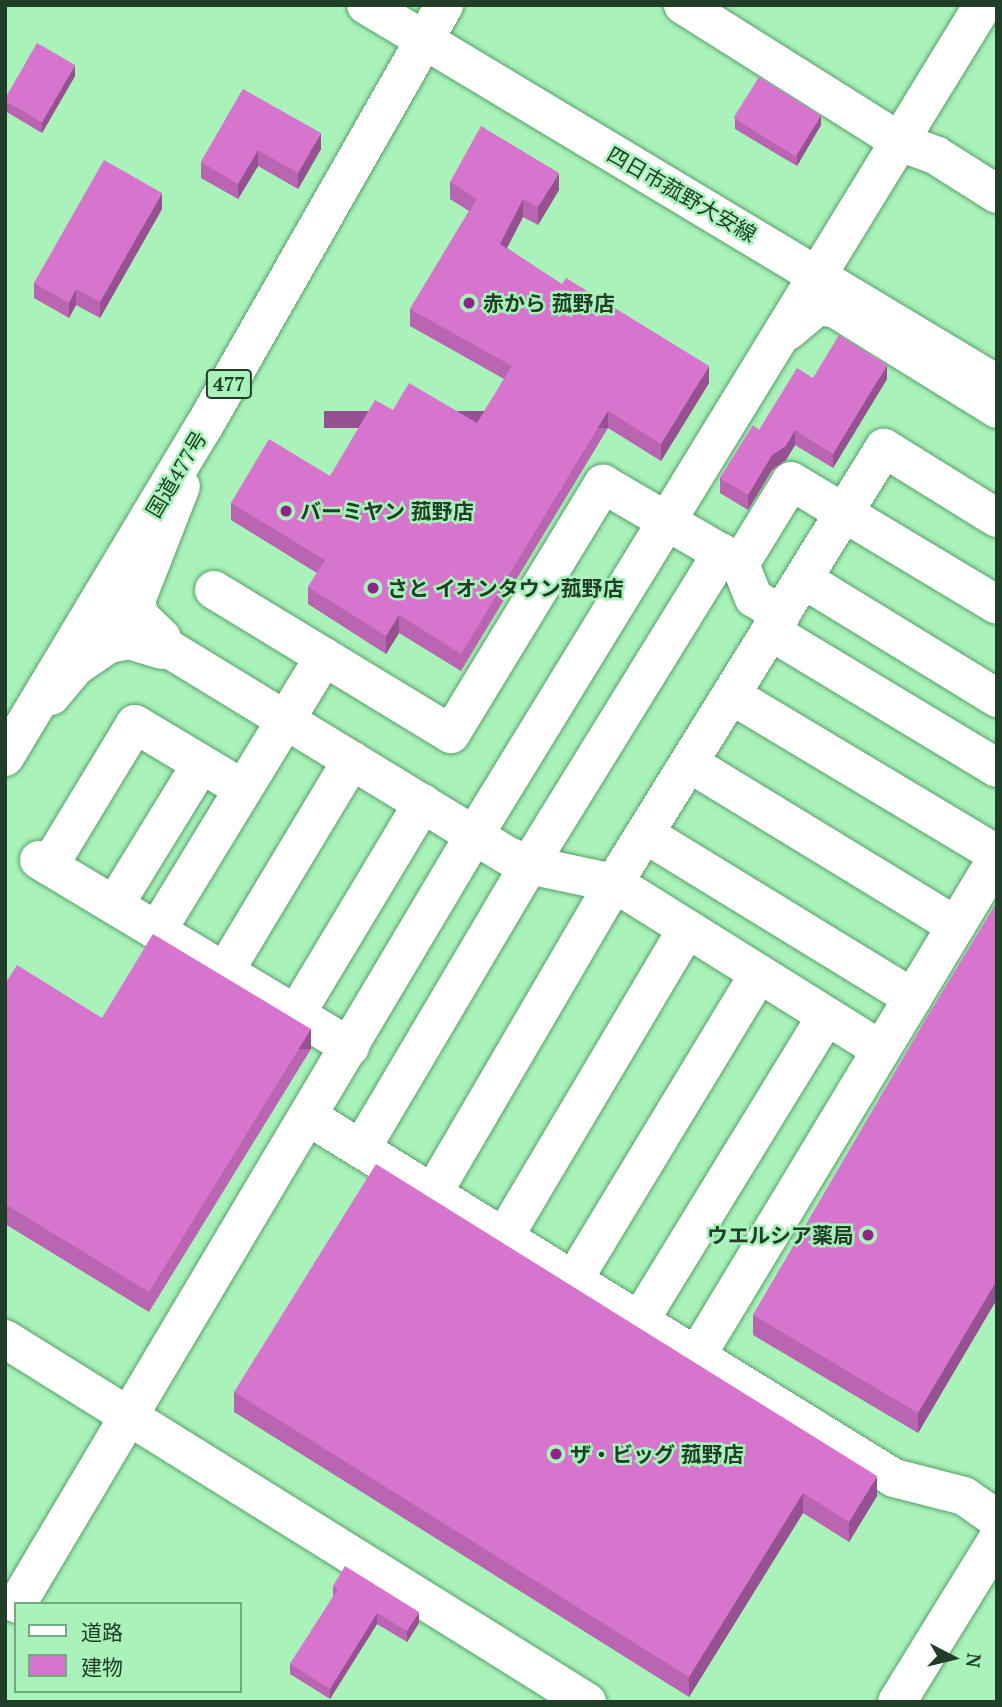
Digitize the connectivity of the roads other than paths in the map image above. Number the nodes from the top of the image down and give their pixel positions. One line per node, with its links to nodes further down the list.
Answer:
1 (366, 5): 5 (main road, 四日市菰野大安線)
2 (444, 5): 5 (main road, 国道477号 / 477)
3 (683, 5): 6 (main road)
4 (983, 5): 6 (main road)
5 (423, 42): 8 (main road, 四日市菰野大安線); 14 (main road, 国道477号 / 477)
6 (902, 144): 7 (main road); 8 (main road)
7 (997, 194)
8 (821, 275): 9 (main road, 四日市菰野大安線); 10 (main road)
9 (899, 324): 11 (main road); 12 (main road, 四日市菰野大安線)
10 (785, 334): 13 (main road); 17 (main road)
11 (997, 366)
12 (997, 384)
13 (997, 409)
14 (203, 428): 21 (main road, 国道477号 / 477); 25 (main road)
15 (844, 512): 16 (main road); 18 (main road); 19 (main road); 22 (main road)
16 (997, 518)
17 (668, 523): 18 (main road); 24 (main road); 36 (main road)
18 (731, 559): 23 (main road); 39 (main road)
19 (803, 579): 23 (main road); 27 (main road)
20 (214, 590): 24 (main road)
21 (97, 605): 25 (main road); 29 (main road, 国道477号 / 477)
22 (997, 606)
23 (776, 623): 26 (main road); 33 (main road)
24 (324, 657): 28 (main road)
25 (186, 659): 28 (main road); 29 (main road)
26 (731, 695): 31 (main road); 38 (main road)
27 (997, 698)
28 (287, 720): 30 (main road); 34 (main road)
29 (14, 743)
30 (352, 760): 35 (main road); 45 (main road)
31 (689, 763): 37 (main road); 42 (main road)
32 (201, 764): 34 (main road); 41 (main road); 41 (main road)
33 (997, 768)
34 (243, 789): 43 (main road)
35 (423, 803): 36 (main road); 48 (main road)
36 (475, 834): 39 (main road); 50 (main road)
37 (645, 834): 40 (main road); 47 (main road)
38 (997, 856): 42 (main road)
39 (529, 865): 40 (main road); 53 (main road)
40 (614, 883): 44 (main road); 54 (main road)
41 (115, 904): 43 (main road)
42 (956, 926): 47 (main road)
43 (158, 929): 45 (main road)
44 (687, 929): 46 (main road); 55 (main road)
45 (225, 971): 48 (main road)
46 (759, 974): 49 (main road); 56 (main road)
47 (913, 998): 51 (main road)
48 (296, 1014): 50 (main road)
49 (826, 1016): 51 (main road); 57 (main road)
50 (350, 1047): 52 (main road)
51 (881, 1050): 59 (main road)
52 (309, 1117): 53 (main road); 60 (main road)
53 (361, 1149): 54 (main road)
54 (433, 1193): 55 (main road)
55 (504, 1237): 56 (main road)
56 (574, 1279): 57 (main road)
57 (640, 1320): 59 (main road)
58 (5, 1339): 60 (main road)
59 (697, 1355): 61 (main road)
60 (131, 1420): 63 (main road); 64 (main road)
61 (997, 1519)
62 (997, 1540): 65 (main road)
63 (18, 1602)
64 (587, 1702)
65 (897, 1702)

